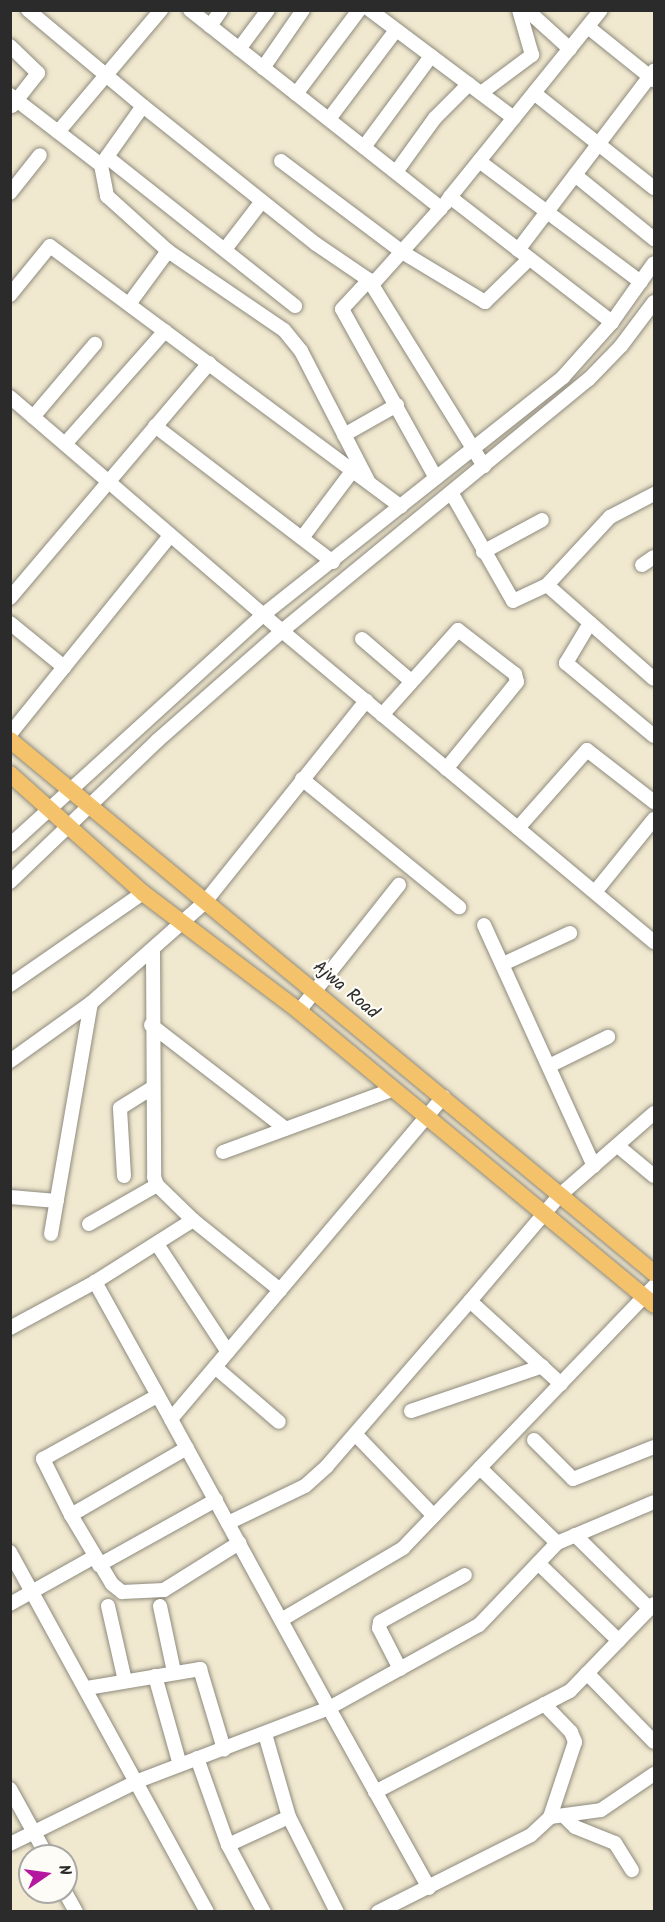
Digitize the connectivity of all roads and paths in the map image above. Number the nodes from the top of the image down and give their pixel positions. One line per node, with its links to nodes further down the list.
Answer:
1 (28, 10): 20 (street)
2 (160, 10): 20 (street)
3 (190, 10): 12 (street)
4 (221, 10): 12 (street)
5 (268, 10): 17 (street)
6 (303, 10): 19 (street)
7 (358, 10): 25 (street)
8 (370, 10): 14 (street)
9 (519, 10): 23 (street)
10 (527, 10): 16 (street)
11 (601, 10): 13 (street)
12 (210, 26): 17 (street)
13 (588, 27): 16 (street); 21 (street)
14 (396, 30): 18 (street); 29 (street)
15 (10, 46): 26 (street)
16 (570, 48): 24 (street)
17 (239, 49): 19 (street)
18 (431, 56): 22 (street); 32 (street)
19 (263, 68): 25 (street)
20 (106, 76): 27 (street); 30 (street)
21 (653, 76): 31 (street)
22 (469, 84): 23 (street); 37 (street)
23 (481, 93): 28 (street)
24 (534, 93): 28 (street); 31 (street)
25 (296, 94): 29 (street)
26 (12, 101): 30 (street)
27 (143, 106): 34 (street); 42 (street)
28 (514, 118): 36 (street)
29 (329, 119): 32 (street)
30 (58, 132): 34 (street)
31 (597, 144): 38 (street); 40 (street)
32 (364, 147): 37 (street)
33 (40, 155): 39 (street)
34 (104, 161): 46 (street); 48 (street)
35 (281, 161): 49 (street)
36 (479, 161): 43 (street); 44 (street)
37 (396, 172): 43 (street)
38 (575, 175): 44 (street); 45 (street)
39 (15, 176): 41 (street)
40 (654, 189)
41 (10, 193)
42 (262, 201): 46 (street); 52 (street)
43 (446, 202): 47 (street); 49 (street)
44 (546, 213): 47 (street); 53 (street)
45 (654, 238)
46 (226, 249): 57 (street)
47 (518, 250): 50 (street)
48 (168, 251): 56 (street); 66 (street)
49 (402, 252): 50 (street); 52 (street)
50 (529, 259): 58 (street)
51 (654, 263): 53 (street)
52 (371, 282): 63 (street); 68 (street)
53 (641, 282): 58 (street)
54 (10, 295): 56 (street)
55 (654, 302): 69 (street)
56 (129, 304): 59 (street)
57 (295, 306)
58 (612, 322): 68 (street)
59 (165, 331): 61 (street); 67 (street)
60 (96, 344): 64 (street)
61 (209, 363): 65 (street); 70 (street)
62 (10, 397): 64 (street)
63 (397, 405): 66 (street); 71 (street)
64 (33, 417): 67 (street)
65 (155, 426): 73 (street); 79 (street)
66 (344, 435): 72 (street)
67 (65, 444): 73 (street)
68 (472, 448): 69 (street); 71 (street)
69 (484, 466): 74 (street)
70 (353, 470): 72 (street); 79 (street)
71 (436, 478): 76 (street)
72 (368, 481): 76 (street)
73 (108, 483): 78 (street); 85 (street)
74 (452, 494): 80 (street); 89 (street)
75 (654, 494): 84 (street)
76 (400, 507): 82 (street)
77 (542, 520): 80 (street)
78 (170, 536): 86 (street); 91 (street)
79 (302, 538): 82 (street)
80 (483, 552): 84 (street)
81 (654, 557): 83 (street)
82 (333, 562): 86 (street)
83 (642, 565)
84 (548, 585): 88 (street)
85 (10, 598)
86 (262, 615): 89 (street); 102 (street)
87 (10, 623): 91 (street)
88 (590, 623): 92 (street); 97 (street)
89 (282, 631): 94 (street); 104 (street)
90 (362, 639): 93 (street)
91 (64, 667): 96 (street)
92 (654, 679)
93 (411, 681): 95 (street); 99 (street)
94 (366, 701): 95 (street); 101 (street)
95 (382, 715): 99 (street)
96 (10, 734)
97 (654, 736)
98 (10, 740): 102 (main road, Ajwa Road)
99 (446, 769): 108 (street)
100 (10, 774): 105 (main road)
101 (302, 779): 114 (street); 115 (street)
102 (69, 789): 104 (main road, Ajwa Road); 105 (street)
103 (654, 802): 108 (street)
104 (88, 805): 107 (street); 114 (main road, Ajwa Road)
105 (52, 808): 107 (main road); 109 (street)
106 (654, 819): 112 (street)
107 (70, 825): 110 (street); 113 (main road)
108 (518, 828): 112 (street)
109 (10, 845)
110 (10, 882)
111 (399, 885): 123 (street)
112 (595, 892): 119 (street)
113 (143, 893): 116 (main road); 122 (street)
114 (205, 902): 116 (street); 123 (main road, Ajwa Road)
115 (459, 907)
116 (181, 920): 120 (street); 125 (main road)
117 (484, 924): 121 (street)
118 (570, 933): 121 (street)
119 (654, 942)
120 (153, 952): 124 (street); 126 (street)
121 (503, 964): 129 (street)
122 (10, 985)
123 (315, 991): 125 (street); 132 (main road, Ajwa Road)
124 (91, 1003): 128 (street); 144 (street)
125 (299, 1011): 131 (main road)
126 (151, 1025): 130 (street); 135 (street)
127 (608, 1037): 129 (street)
128 (10, 1061)
129 (549, 1066): 138 (street)
130 (152, 1088): 139 (street); 141 (street)
131 (394, 1089): 134 (main road); 135 (street)
132 (443, 1097): 134 (street); 142 (main road, Ajwa Road)
133 (654, 1113): 136 (street)
134 (427, 1117): 145 (main road); 152 (street)
135 (286, 1129): 137 (street)
136 (618, 1146): 138 (street); 140 (street)
137 (223, 1152)
138 (594, 1166): 142 (street)
139 (124, 1176)
140 (654, 1176)
141 (157, 1185): 146 (street); 147 (street)
142 (560, 1195): 145 (street); 150 (main road, Ajwa Road)
143 (10, 1197): 144 (street)
144 (57, 1201): 148 (street)
145 (544, 1215): 153 (main road); 154 (street)
146 (193, 1220): 149 (street); 152 (street)
147 (89, 1224)
148 (51, 1234)
149 (157, 1244): 151 (street); 156 (street)
150 (654, 1273)
151 (95, 1282): 155 (street); 160 (street)
152 (280, 1290): 156 (street)
153 (651, 1296): 159 (street)
154 (470, 1301): 157 (street); 164 (street)
155 (10, 1328)
156 (228, 1352): 158 (street)
157 (543, 1366): 159 (street); 161 (street)
158 (215, 1367): 162 (street); 163 (street)
159 (561, 1384): 168 (street)
160 (157, 1396): 162 (street); 171 (street)
161 (411, 1411)
162 (171, 1419): 166 (street)
163 (279, 1422)
164 (356, 1436): 172 (street); 173 (street)
165 (534, 1440): 167 (street)
166 (187, 1448): 169 (street); 171 (street)
167 (654, 1448)
168 (480, 1468): 172 (street); 176 (street)
169 (216, 1500): 173 (street); 178 (street)
170 (654, 1502): 174 (street)
171 (70, 1515): 178 (street)
172 (434, 1516): 186 (street)
173 (228, 1523): 175 (street)
174 (575, 1535): 176 (street); 185 (street)
175 (239, 1543): 178 (street); 186 (street)
176 (556, 1543): 179 (street)
177 (10, 1552): 181 (street)
178 (96, 1561): 181 (street)
179 (538, 1563): 187 (street); 188 (street)
180 (465, 1575): 188 (street)
181 (33, 1592): 182 (street); 193 (street)
182 (10, 1604)
183 (108, 1606): 192 (street)
184 (160, 1606): 189 (street)
185 (652, 1606): 187 (street)
186 (281, 1620): 195 (street)
187 (619, 1641): 190 (street)
188 (400, 1669): 195 (street)
189 (174, 1672): 191 (street); 198 (street)
190 (587, 1673): 194 (street); 197 (street)
191 (155, 1676): 192 (street); 200 (street)
192 (125, 1681): 193 (street)
193 (87, 1688): 202 (street)
194 (544, 1704): 204 (street); 206 (street)
195 (329, 1708): 196 (street); 204 (street)
196 (265, 1734): 198 (street); 205 (street)
197 (654, 1742)
198 (224, 1749): 199 (street)
199 (197, 1758): 200 (street); 211 (street)
200 (180, 1765): 202 (street)
201 (654, 1774): 207 (street)
202 (138, 1781): 208 (street); 214 (street)
203 (10, 1789): 208 (street)
204 (375, 1792): 213 (street)
205 (289, 1817): 211 (street); 216 (street)
206 (550, 1817): 207 (street); 213 (street)
207 (565, 1817): 212 (street)
208 (34, 1832): 209 (street); 210 (street)
209 (10, 1844)
210 (40, 1844)
211 (228, 1845): 215 (street)
212 (632, 1870)
213 (429, 1888): 217 (street)
214 (207, 1911)
215 (264, 1911)
216 (337, 1911)
217 (378, 1911)

